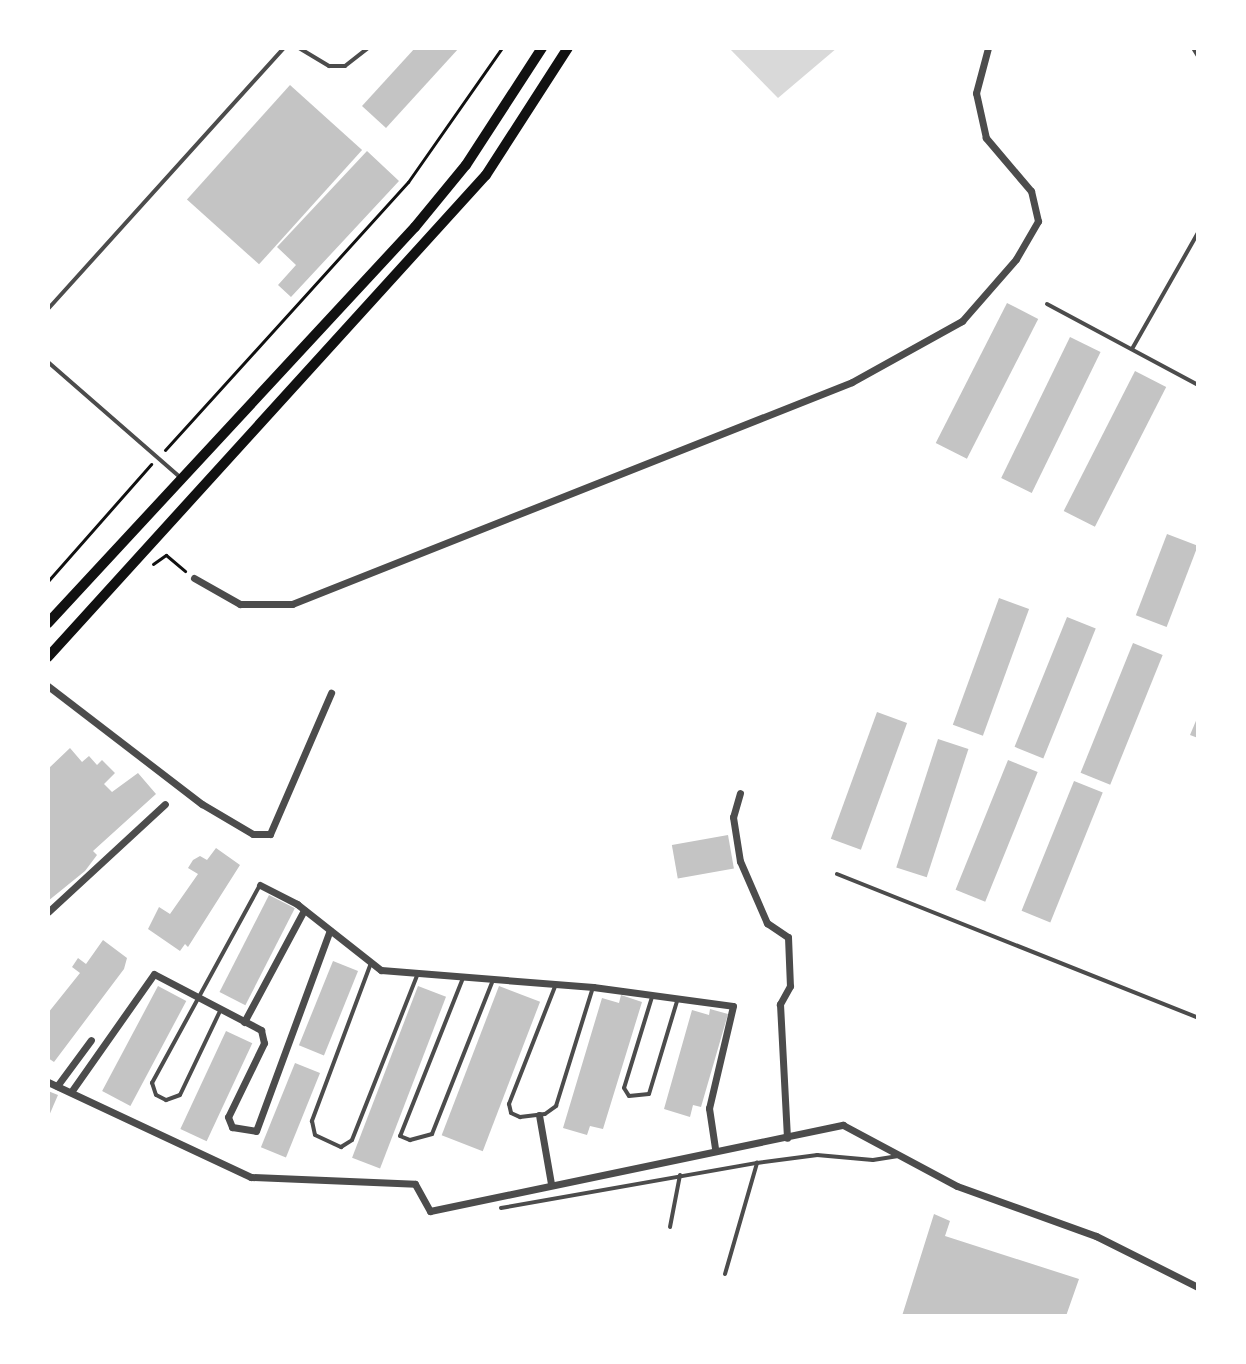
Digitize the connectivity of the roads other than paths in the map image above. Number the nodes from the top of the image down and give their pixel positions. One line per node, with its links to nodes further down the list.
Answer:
1 (284, 48): 11 (lane)
2 (299, 48): 3 (lane)
3 (368, 48)
4 (542, 48): 15 (main road)
5 (568, 48): 18 (main road)
6 (988, 48): 16 (street)
7 (1193, 48): 8 (lane)
8 (1198, 56)
9 (1198, 233): 12 (lane)
10 (1047, 304): 12 (lane)
11 (48, 309)
12 (1132, 350): 14 (lane)
13 (48, 362): 15 (lane)
14 (1198, 385)
15 (182, 479): 17 (main road)
16 (194, 578)
17 (48, 623)
18 (48, 657)
19 (48, 686): 20 (street)
20 (331, 693)
21 (740, 793): 47 (street)
22 (165, 804): 26 (street)
23 (837, 874): 38 (lane)
24 (260, 885): 25 (street); 35 (lane)
25 (304, 910): 27 (street); 39 (street)
26 (48, 912)
27 (330, 930): 28 (street); 39 (street)
28 (371, 963): 29 (street); 29 (lane)
29 (417, 976): 30 (street)
30 (463, 978): 31 (street); 31 (lane)
31 (493, 980): 32 (street)
32 (556, 984): 33 (street); 46 (lane)
33 (593, 987): 34 (street); 46 (lane)
34 (653, 995): 36 (street); 36 (lane)
35 (199, 998): 37 (street); 37 (lane); 42 (street)
36 (678, 998): 48 (street)
37 (221, 1009): 39 (street)
38 (1198, 1018)
39 (244, 1022)
40 (91, 1040): 41 (street)
41 (81, 1054): 42 (street); 44 (street)
42 (92, 1063): 45 (street)
43 (48, 1082): 44 (street)
44 (57, 1086): 45 (street)
45 (71, 1092): 52 (street)
46 (539, 1115): 52 (street)
47 (787, 1138): 48 (street); 49 (street)
48 (715, 1148): 52 (street)
49 (897, 1156): 50 (lane); 56 (street)
50 (757, 1163): 51 (lane); 55 (lane)
51 (680, 1175): 53 (lane); 54 (lane)
52 (551, 1184)
53 (501, 1208)
54 (670, 1227)
55 (725, 1274)
56 (1198, 1287)

